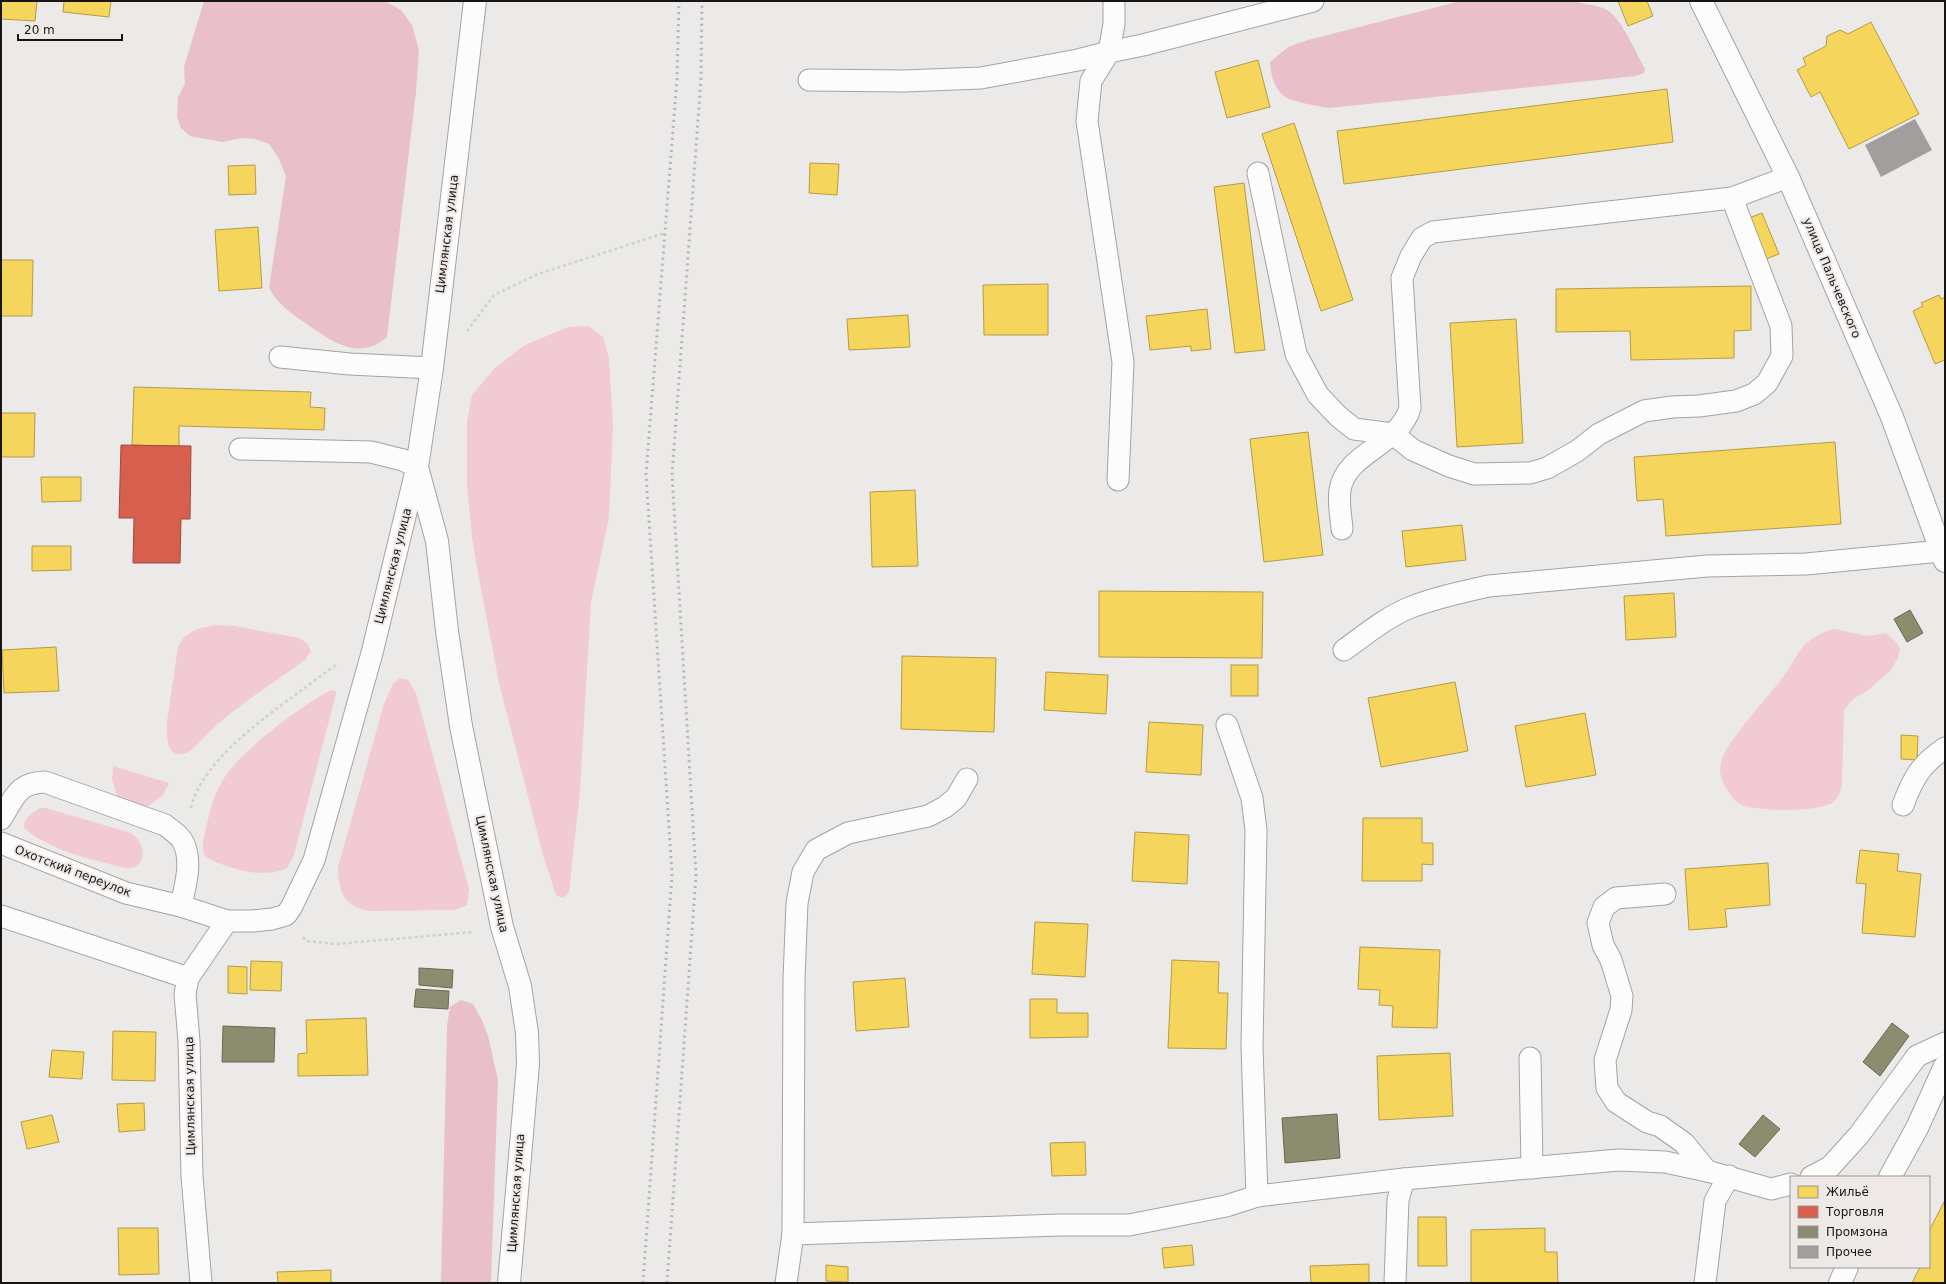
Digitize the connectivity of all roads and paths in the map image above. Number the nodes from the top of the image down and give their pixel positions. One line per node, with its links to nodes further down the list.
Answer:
1 (1114, 1): 5 (lane)
2 (1313, 1): 5 (lane)
3 (1701, 1): 8 (street, улица Пальчевского)
4 (474, 2): 11 (street, Цимлянская улица)
5 (1109, 52): 6 (lane); 17 (lane)
6 (809, 80)
7 (1258, 174): 14 (lane)
8 (1788, 177): 9 (lane); 18 (street, улица Пальчевского)
9 (1732, 198): 14 (lane); 14 (lane)
10 (665, 233): 11 (path)
11 (434, 346): 13 (street, Цимлянская улица)
12 (280, 358): 13 (lane)
13 (432, 368): 16 (street, Цимлянская улица)
14 (1393, 434): 19 (lane)
15 (240, 448): 16 (lane)
16 (418, 467): 22 (lane, Цимлянская улица); 35 (street, Цимлянская улица)
17 (1118, 480)
18 (1938, 523): 20 (street, улица Пальчевского)
19 (1342, 529)
20 (1943, 556): 21 (lane)
21 (1344, 650)
22 (372, 653): 28 (path); 32 (lane, Цимлянская улица)
23 (1226, 725): 47 (lane)
24 (1945, 748): 26 (lane)
25 (967, 779): 48 (lane)
26 (1903, 805)
27 (1, 819): 28 (lane)
28 (184, 842): 31 (lane)
29 (1, 843): 31 (lane, Охотский переулок)
30 (1665, 894): 41 (lane)
31 (181, 906): 34 (lane, Охотский переулок)
32 (286, 915): 34 (lane, Охотский переулок); 35 (path)
33 (1, 916): 36 (lane)
34 (227, 921): 36 (lane, Цимлянская улица)
35 (502, 926): 51 (street, Цимлянская улица)
36 (188, 978): 50 (lane, Цимлянская улица)
37 (1945, 1043): 43 (lane)
38 (1530, 1058): 40 (lane)
39 (1945, 1066): 44 (street)
40 (1532, 1168): 41 (lane); 45 (lane)
41 (1708, 1171): 42 (lane)
42 (1729, 1176): 46 (lane); 54 (lane)
43 (1813, 1176)
44 (1891, 1176)
45 (1404, 1179): 47 (lane); 53 (lane)
46 (1790, 1184)
47 (1257, 1196): 48 (lane)
48 (794, 1234): 52 (lane)
49 (1847, 1268): 55 (street)
50 (201, 1283)
51 (509, 1283)
52 (786, 1283)
53 (1395, 1283)
54 (1705, 1283)
55 (1840, 1283)

